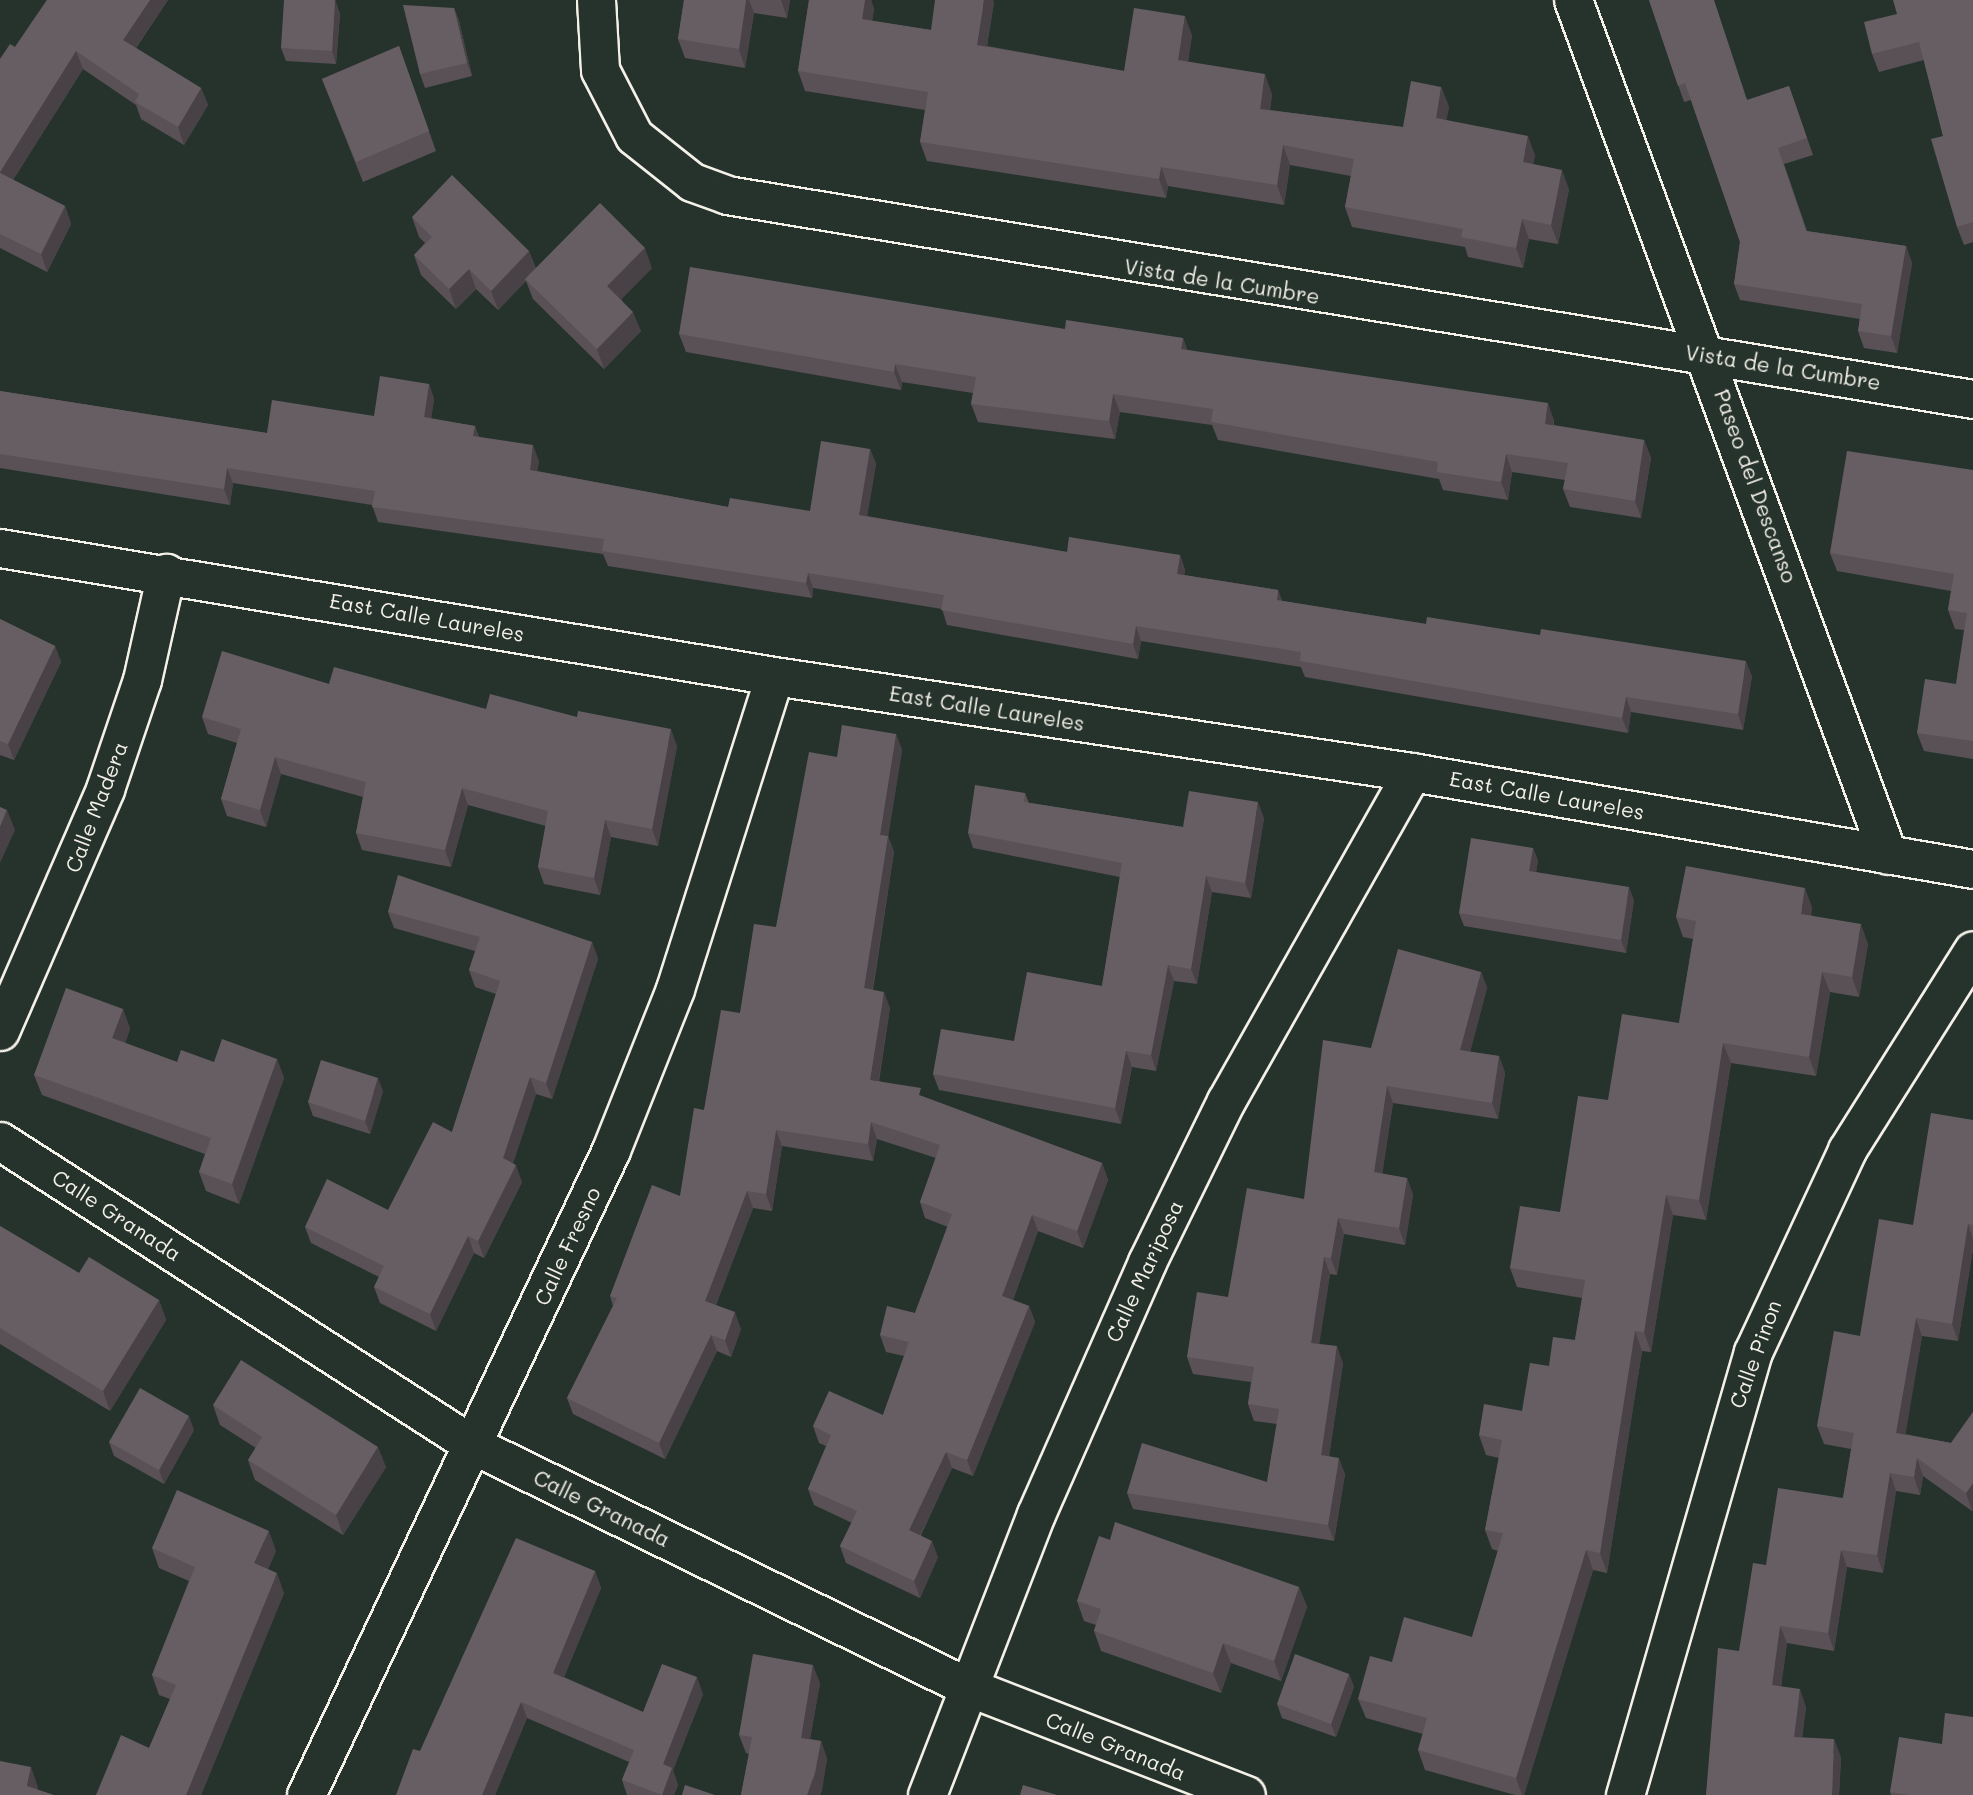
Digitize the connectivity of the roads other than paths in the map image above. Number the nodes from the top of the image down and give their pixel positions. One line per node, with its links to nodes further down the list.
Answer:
1 (596, 0): 3 (street, Vista de la Cumbre)
2 (1573, 0): 3 (street, Paseo del Descanso)
3 (1709, 354): 4 (street, Vista de la Cumbre); 9 (street, Paseo del Descanso)
4 (1973, 398)
5 (0, 548): 6 (street, East Calle Laureles)
6 (166, 573): 7 (street, East Calle Laureles); 12 (street, Calle Madera)
7 (774, 676): 8 (street, East Calle Laureles); 14 (street, Calle Fresno)
8 (1412, 772): 9 (street, East Calle Laureles); 15 (street, Calle Mariposa)
9 (1888, 856): 10 (street, East Calle Laureles)
10 (1973, 869)
11 (1973, 950): 19 (street, Calle Pinon)
12 (0, 1031)
13 (0, 1141): 14 (street, Calle Granada)
14 (473, 1445): 15 (street, Calle Granada); 16 (street, Calle Fresno)
15 (968, 1687): 17 (street, Calle Mariposa); 18 (street, Calle Granada)
16 (306, 1795)
17 (927, 1795)
18 (1246, 1795)
19 (1625, 1795)

